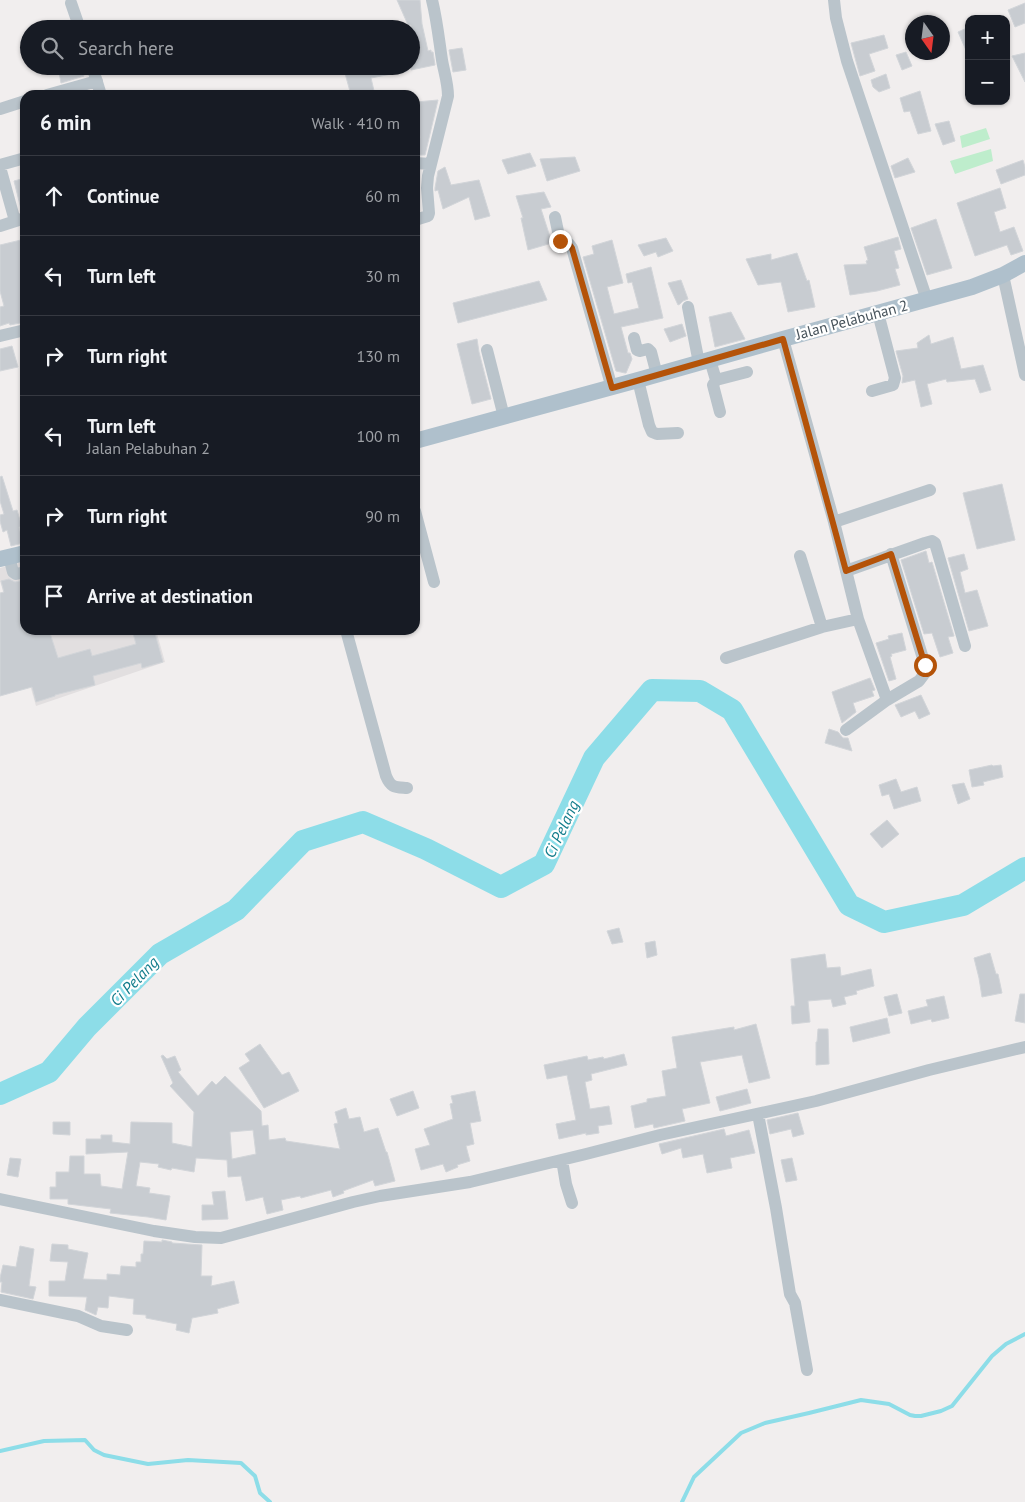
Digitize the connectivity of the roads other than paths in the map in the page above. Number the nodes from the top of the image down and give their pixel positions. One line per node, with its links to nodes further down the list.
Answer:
1 (432, 0): 13 (street)
2 (834, 0): 21 (street)
3 (71, 3): 4 (street)
4 (77, 20)
5 (95, 75): 6 (street)
6 (97, 80): 7 (street); 8 (street)
7 (64, 90)
8 (100, 90)
9 (20, 103): 10 (street)
10 (0, 109)
11 (20, 160): 14 (street)
12 (420, 163): 13 (street)
13 (431, 164): 15 (street)
14 (0, 166): 17 (street)
15 (420, 218)
16 (555, 218): 35 (street)
17 (20, 220): 18 (street)
18 (0, 226)
19 (1025, 263): 20 (main road, Jalan Pelabuhan 2)
20 (1003, 275): 21 (main road, Jalan Pelabuhan 2); 31 (street)
21 (927, 300): 23 (main road, Jalan Pelabuhan 2)
22 (688, 307): 29 (street)
23 (878, 313): 27 (main road, Jalan Pelabuhan 2); 36 (street)
24 (20, 331): 25 (street)
25 (0, 336)
26 (634, 338): 32 (street)
27 (783, 339): 29 (main road, Jalan Pelabuhan 2); 42 (street)
28 (487, 350): 38 (street)
29 (705, 362): 32 (main road, Jalan Pelabuhan 2); 34 (street)
30 (747, 372): 34 (street)
31 (1025, 373)
32 (656, 375): 33 (main road, Jalan Pelabuhan 2)
33 (638, 380): 35 (main road, Jalan Pelabuhan 2); 39 (street)
34 (716, 380): 37 (street)
35 (612, 388): 38 (main road, Jalan Pelabuhan 2)
36 (872, 391)
37 (720, 412)
38 (504, 417): 40 (main road, Jalan Pelabuhan 2)
39 (678, 433)
40 (420, 439)
41 (930, 490): 42 (street)
42 (834, 522): 48 (street)
43 (420, 530): 50 (street)
44 (20, 554): 47 (main road)
45 (891, 554): 48 (street); 54 (street); 56 (street)
46 (800, 556): 52 (street)
47 (4, 558): 49 (street)
48 (846, 571): 51 (street)
49 (20, 573)
50 (434, 582)
51 (858, 619): 52 (street); 56 (street)
52 (822, 627): 55 (street)
53 (347, 635): 58 (street)
54 (965, 646)
55 (726, 658)
56 (888, 700): 57 (street)
57 (846, 730)
58 (407, 788)
59 (1025, 1047): 60 (street)
60 (758, 1114): 61 (street); 66 (street)
61 (562, 1160): 62 (street); 63 (street)
62 (0, 1199)
63 (572, 1203)
64 (0, 1300): 65 (street)
65 (127, 1330)
66 (806, 1370)

